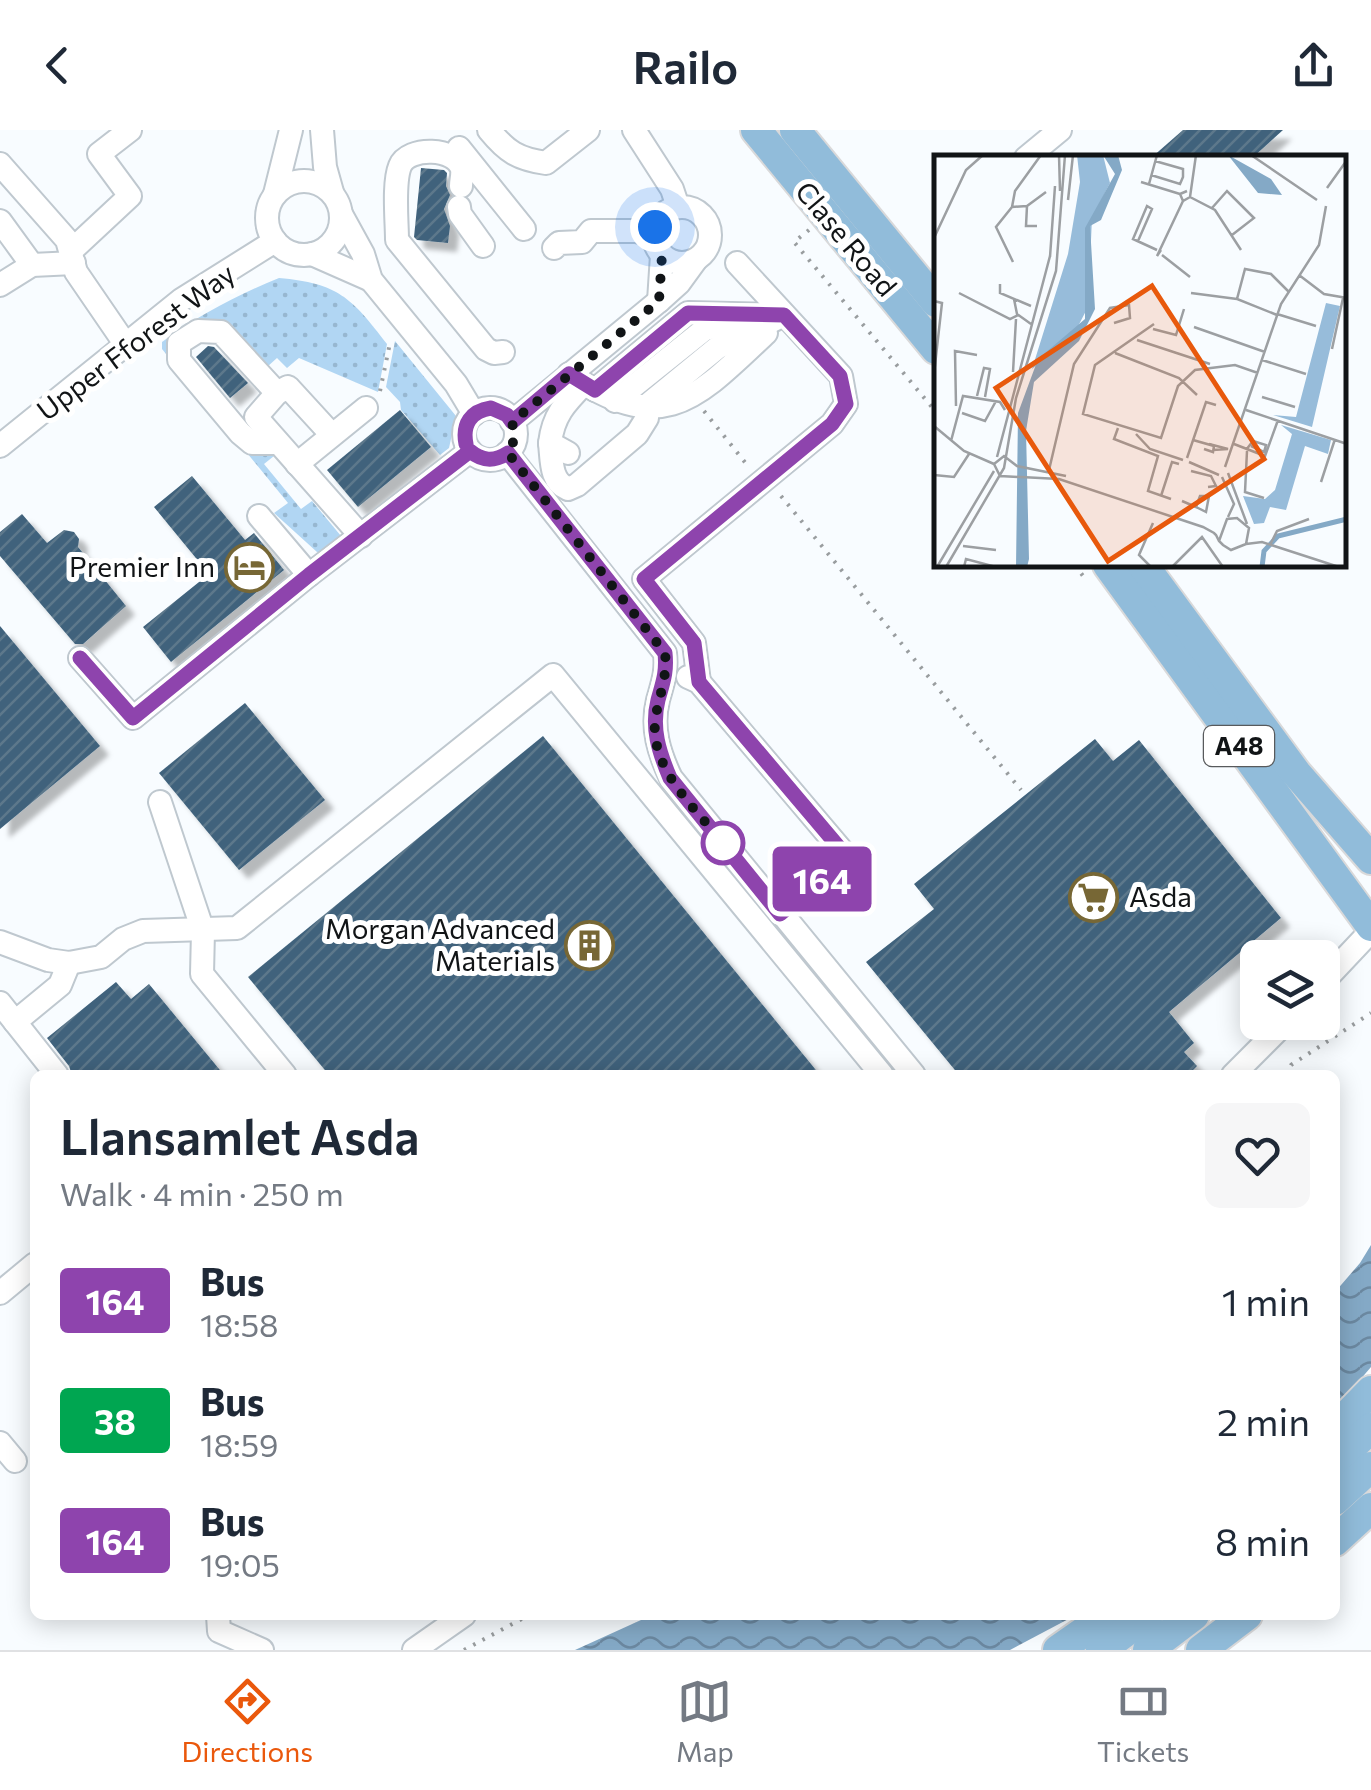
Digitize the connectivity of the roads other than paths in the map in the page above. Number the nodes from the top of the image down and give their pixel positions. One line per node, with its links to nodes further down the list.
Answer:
1 (130, 130): 24 (street)
2 (291, 130): 13 (street)
3 (322, 130): 14 (street)
4 (490, 130): 5 (street)
5 (588, 130)
6 (634, 130): 15 (street)
7 (756, 130): 34 (main road, Clase Road)
8 (794, 130): 30 (main road, Clase Road)
9 (1060, 130): 11 (street)
10 (457, 146): 18 (street)
11 (1030, 155)
12 (0, 164): 24 (street)
13 (275, 194): 14 (street); 19 (street)
14 (337, 203): 23 (street); 28 (street)
15 (678, 206): 17 (street); 20 (street)
16 (0, 221): 27 (street)
17 (710, 228): 25 (street); 26 (street)
18 (524, 229)
19 (275, 240): 23 (street); 33 (street, Upper Fforest Way)
20 (658, 245): 22 (street); 25 (street); 31 (street)
21 (483, 246): 35 (street)
22 (554, 248)
23 (312, 254): 28 (street)
24 (73, 256): 27 (street); 33 (street)
25 (699, 258): 26 (street); 31 (street)
26 (738, 263): 32 (street)
27 (32, 266): 29 (street)
28 (370, 280): 40 (street)
29 (0, 284)
30 (934, 300)
31 (659, 301): 37 (street)
32 (784, 315): 37 (street); 39 (street); 39 (street); 55 (street)
33 (126, 344): 44 (street, Upper Fforest Way)
34 (934, 346)
35 (504, 352)
36 (277, 393): 42 (street); 43 (street); 43 (street)
37 (597, 393): 39 (street); 39 (street); 41 (street)
38 (373, 400): 42 (street)
39 (644, 406)
40 (474, 414): 41 (street); 45 (street)
41 (512, 422): 46 (street)
42 (332, 435): 47 (street)
43 (278, 443): 47 (street)
44 (0, 446)
45 (470, 451): 46 (street); 49 (street)
46 (508, 453): 54 (street)
47 (297, 464): 49 (street)
48 (259, 516): 52 (street)
49 (361, 536): 52 (street)
50 (1110, 568): 59 (main road, A48)
51 (1145, 568): 57 (main road, A48)
52 (309, 575): 53 (street)
53 (80, 658)
54 (667, 667): 55 (street); 58 (street)
55 (699, 682): 58 (street)
56 (160, 802): 60 (street)
57 (1371, 859)
58 (780, 914): 74 (street)
59 (1371, 928): 62 (street)
60 (203, 930): 63 (street); 64 (street); 73 (street)
61 (0, 942): 63 (street)
62 (1340, 963)
63 (68, 964): 67 (street)
64 (220, 996): 66 (street); 69 (street)
65 (0, 1003): 67 (street)
66 (201, 1012)
67 (15, 1022): 71 (street)
68 (1268, 1040): 75 (street)
69 (267, 1053): 70 (street); 72 (street)
70 (248, 1069)
71 (53, 1070)
72 (281, 1070)
73 (878, 1070)
74 (910, 1070)
75 (1238, 1070)
76 (30, 1268): 77 (street)
77 (0, 1293)
78 (1371, 1391): 79 (main road)
79 (1340, 1423)
80 (1371, 1428): 81 (main road)
81 (1340, 1457)
82 (1371, 1466): 83 (main road)
83 (1340, 1495)
84 (1371, 1508): 85 (main road)
85 (1340, 1536)
86 (457, 1620): 93 (street)
87 (1101, 1620): 94 (main road)
88 (1141, 1620): 95 (main road)
89 (1187, 1620): 96 (main road)
90 (1241, 1620): 97 (main road)
91 (218, 1623): 92 (street)
92 (262, 1650)
93 (414, 1650)
94 (1058, 1650)
95 (1102, 1650)
96 (1148, 1650)
97 (1202, 1650)

